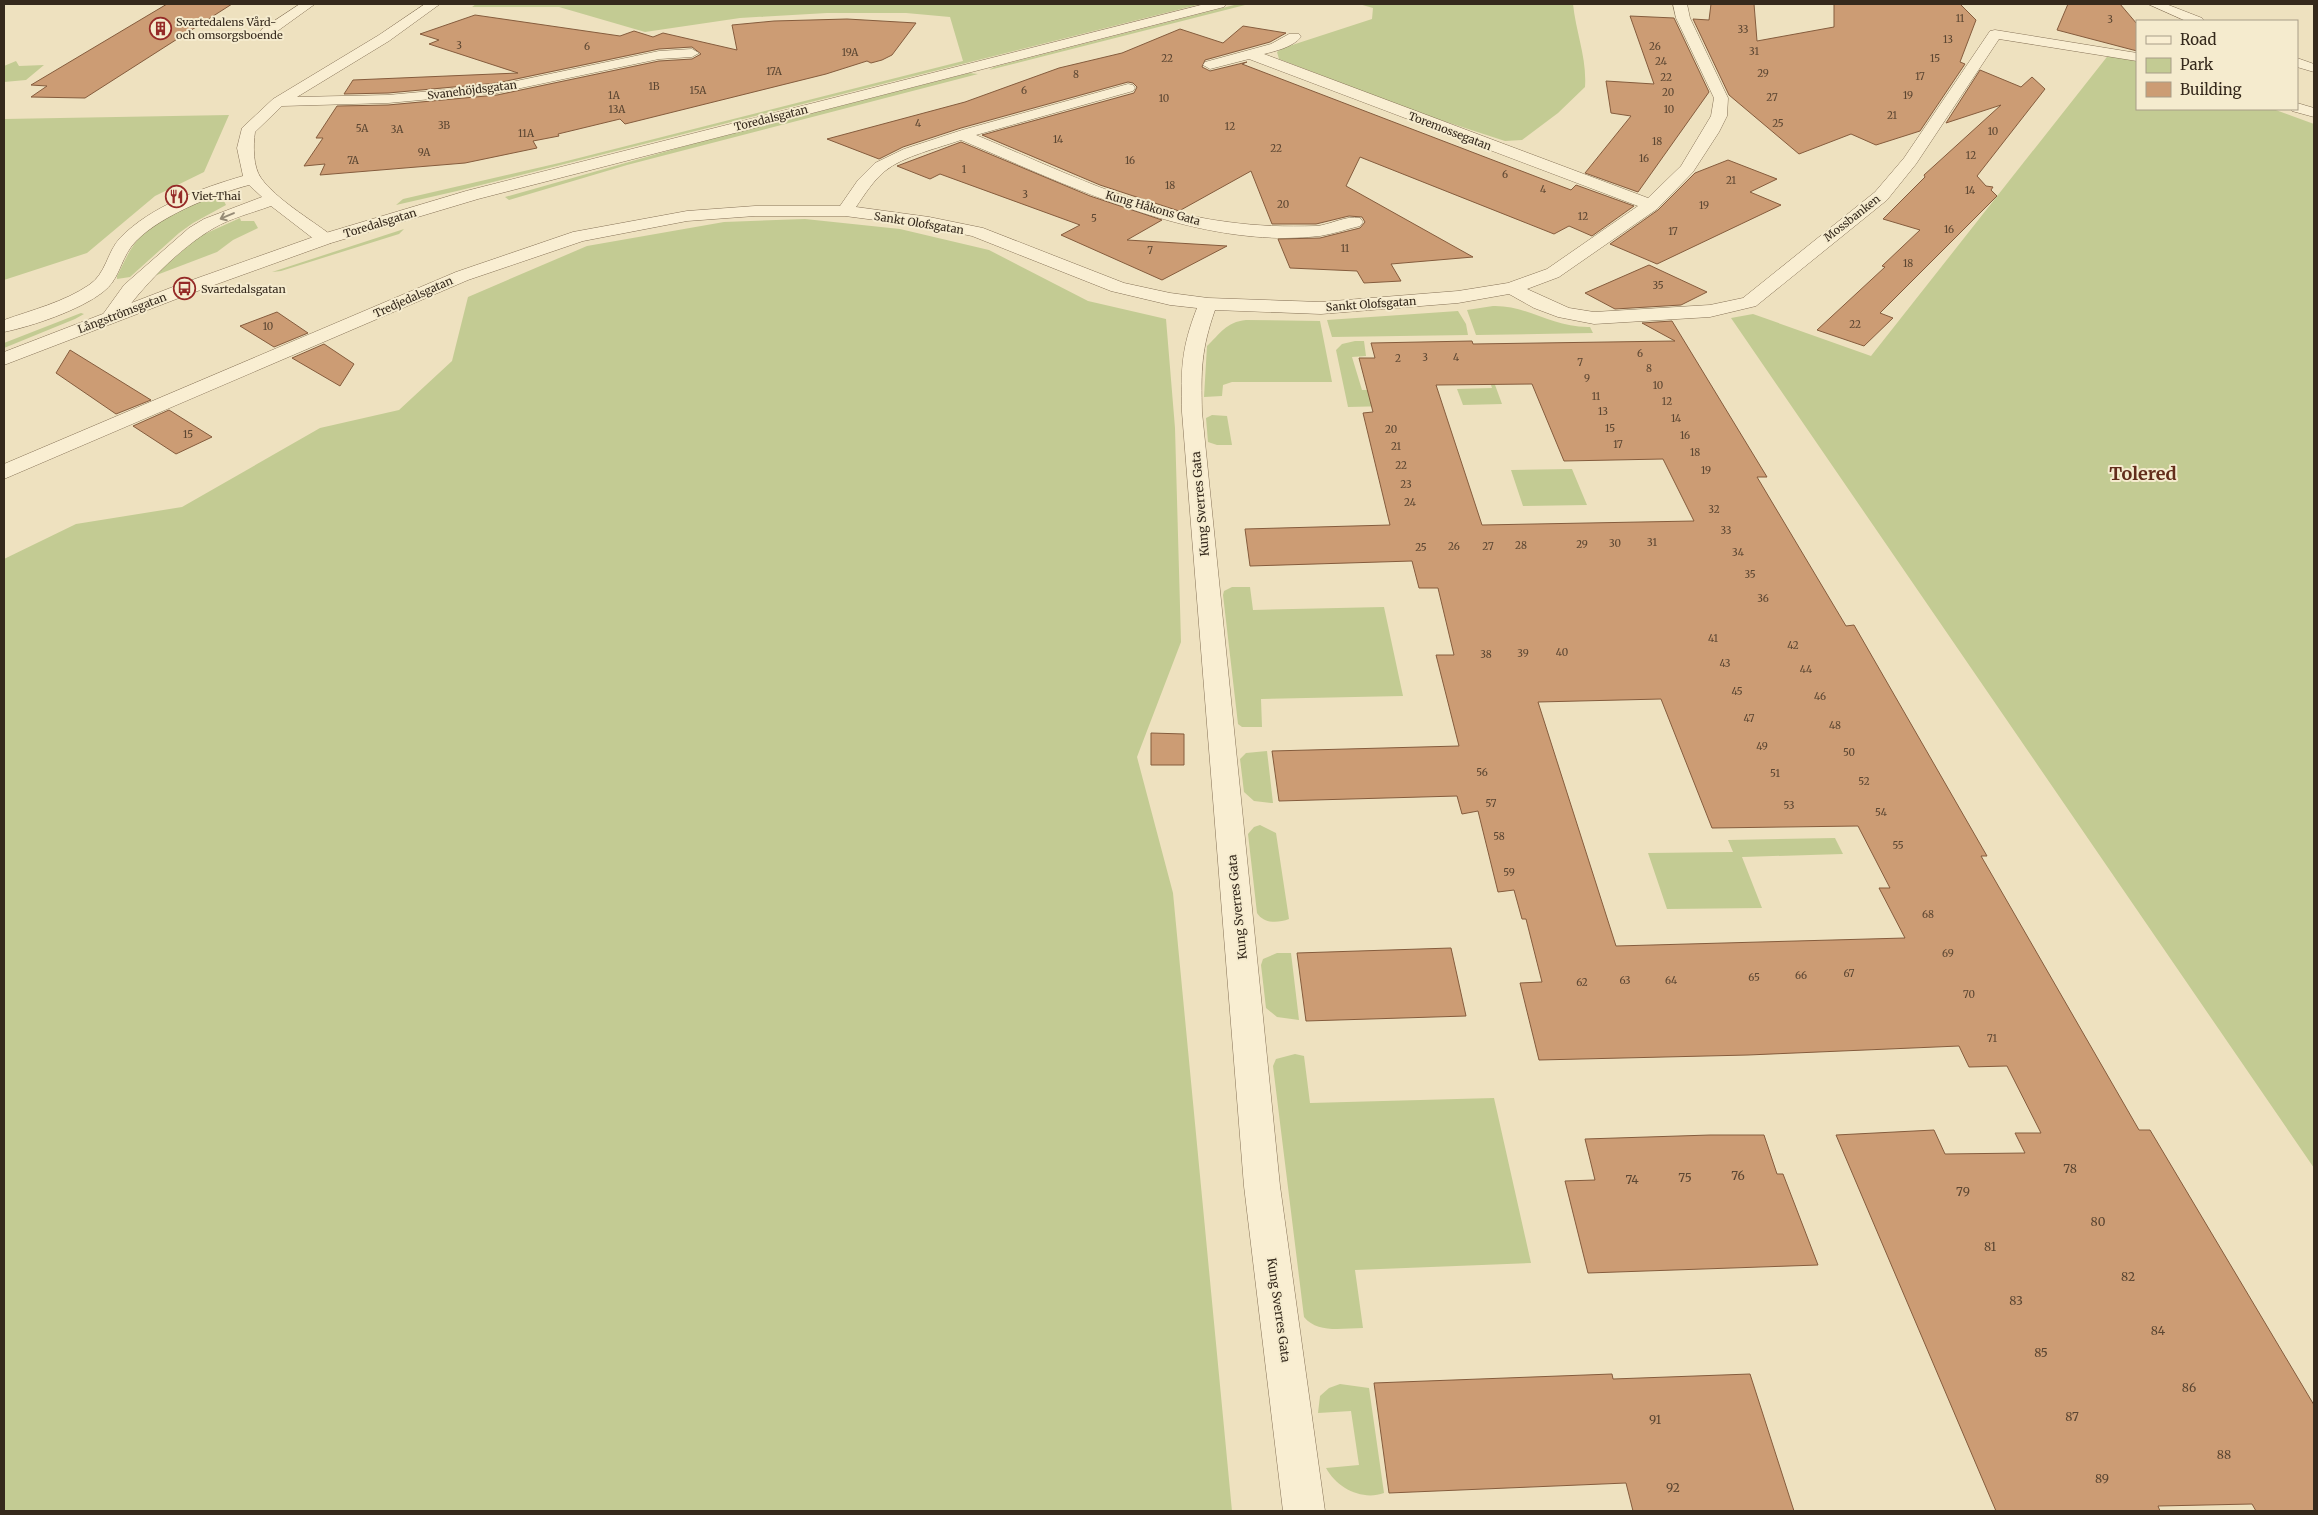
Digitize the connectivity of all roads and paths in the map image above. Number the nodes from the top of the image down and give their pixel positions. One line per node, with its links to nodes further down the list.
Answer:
1 (308, 4): 7 (street)
2 (433, 4): 16 (street)
3 (1219, 4): 25 (street, Toredalsgatan)
4 (1680, 4): 22 (street, Sankt Olofsgatan)
5 (2155, 4): 6 (street)
6 (2195, 20)
7 (267, 32)
8 (1294, 37): 10 (street)
9 (692, 53): 16 (street, Svanehöjdsgatan)
10 (1250, 54): 13 (street); 22 (street, Toremossegatan)
11 (2136, 57): 26 (street, Mossbanken)
12 (2298, 62): 14 (street)
13 (1210, 65)
14 (2312, 68)
15 (1128, 88): 19 (street)
16 (278, 102): 20 (street)
17 (2298, 108): 18 (street)
18 (2314, 113)
19 (962, 135): 23 (street); 24 (street, Kung Håkons Gata)
20 (252, 179): 21 (street); 29 (street)
21 (273, 199): 25 (street); 28 (street, one-way to 28)
22 (1651, 205): 26 (street, Sankt Olofsgatan)
23 (845, 211): 27 (street, Sankt Olofsgatan); 31 (street, Tredjedalsgatan)
24 (1354, 222)
25 (326, 239): 28 (street, Långströmsgatan)
26 (1512, 288): 27 (street, Sankt Olofsgatan)
27 (1208, 304): 32 (street, Kung Sverres Gata)
28 (111, 317): 30 (street, Långströmsgatan)
29 (4, 326)
30 (4, 359)
31 (4, 472)
32 (1304, 1511)

